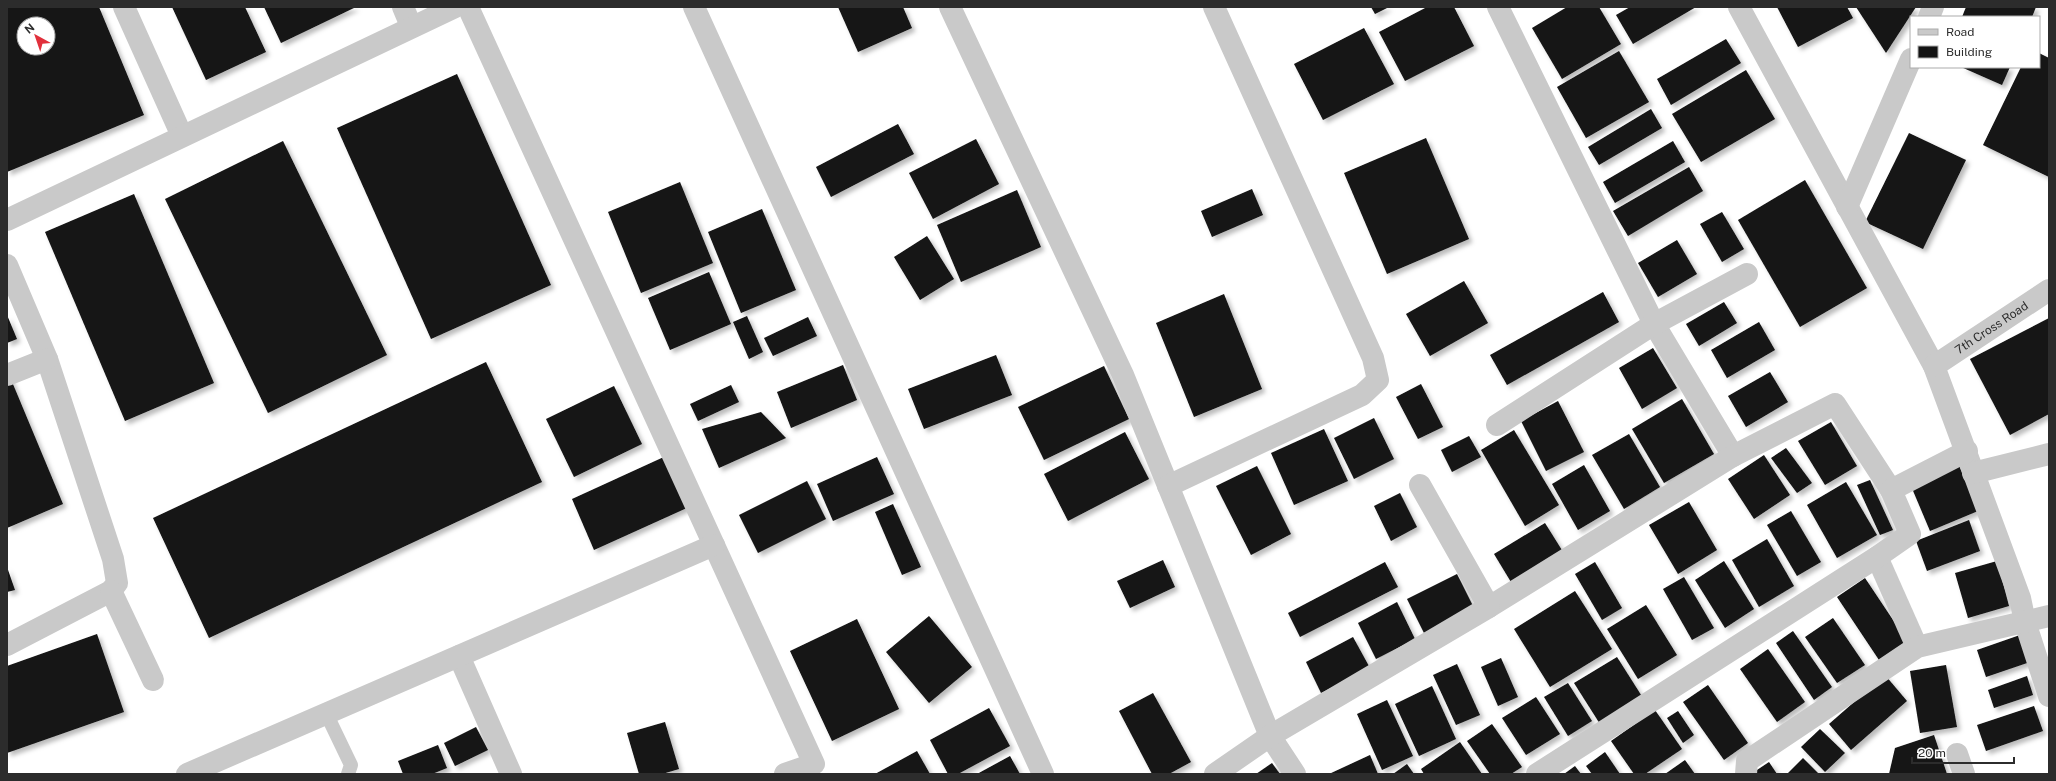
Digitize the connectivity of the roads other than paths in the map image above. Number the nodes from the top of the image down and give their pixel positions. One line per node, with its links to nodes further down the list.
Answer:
1 (124, 7): 11 (street)
2 (455, 7): 9 (street)
3 (468, 7): 29 (street)
4 (694, 7): 47 (street)
5 (950, 7): 27 (street)
6 (1214, 7): 27 (street)
7 (1498, 7): 17 (street)
8 (1739, 7): 12 (street)
9 (407, 17): 11 (street)
10 (1910, 61): 12 (street)
11 (182, 136): 13 (street)
12 (1847, 207): 19 (street)
13 (7, 220)
14 (7, 265): 18 (street)
15 (1747, 274): 17 (street)
16 (2049, 290): 19 (street, 7th Cross Road)
17 (1654, 324): 21 (street); 24 (street)
18 (47, 359): 20 (street); 31 (street)
19 (1934, 366): 22 (street)
20 (7, 375)
21 (1497, 425)
22 (1967, 451): 25 (street); 28 (street)
23 (2049, 454): 25 (street)
24 (1733, 456): 28 (street); 32 (street)
25 (1973, 473): 34 (street)
26 (1420, 485): 32 (street)
27 (1168, 486): 41 (street)
28 (1891, 490): 30 (street)
29 (714, 545): 37 (street); 42 (street)
30 (1877, 557): 36 (street); 50 (street)
31 (111, 591): 35 (street); 38 (street)
32 (1489, 607): 41 (street)
33 (2049, 616): 34 (street)
34 (2025, 622): 36 (street); 39 (street)
35 (7, 645)
36 (1917, 647): 51 (street)
37 (459, 656): 40 (street); 45 (street)
38 (153, 680)
39 (2049, 696)
40 (326, 713): 43 (street); 44 (lane)
41 (1270, 736): 48 (street); 49 (street)
42 (816, 769): 46 (street)
43 (188, 774)
44 (348, 774)
45 (511, 774)
46 (785, 774)
47 (1043, 774)
48 (1215, 774)
49 (1295, 774)
50 (1537, 774)
51 (1746, 774)

